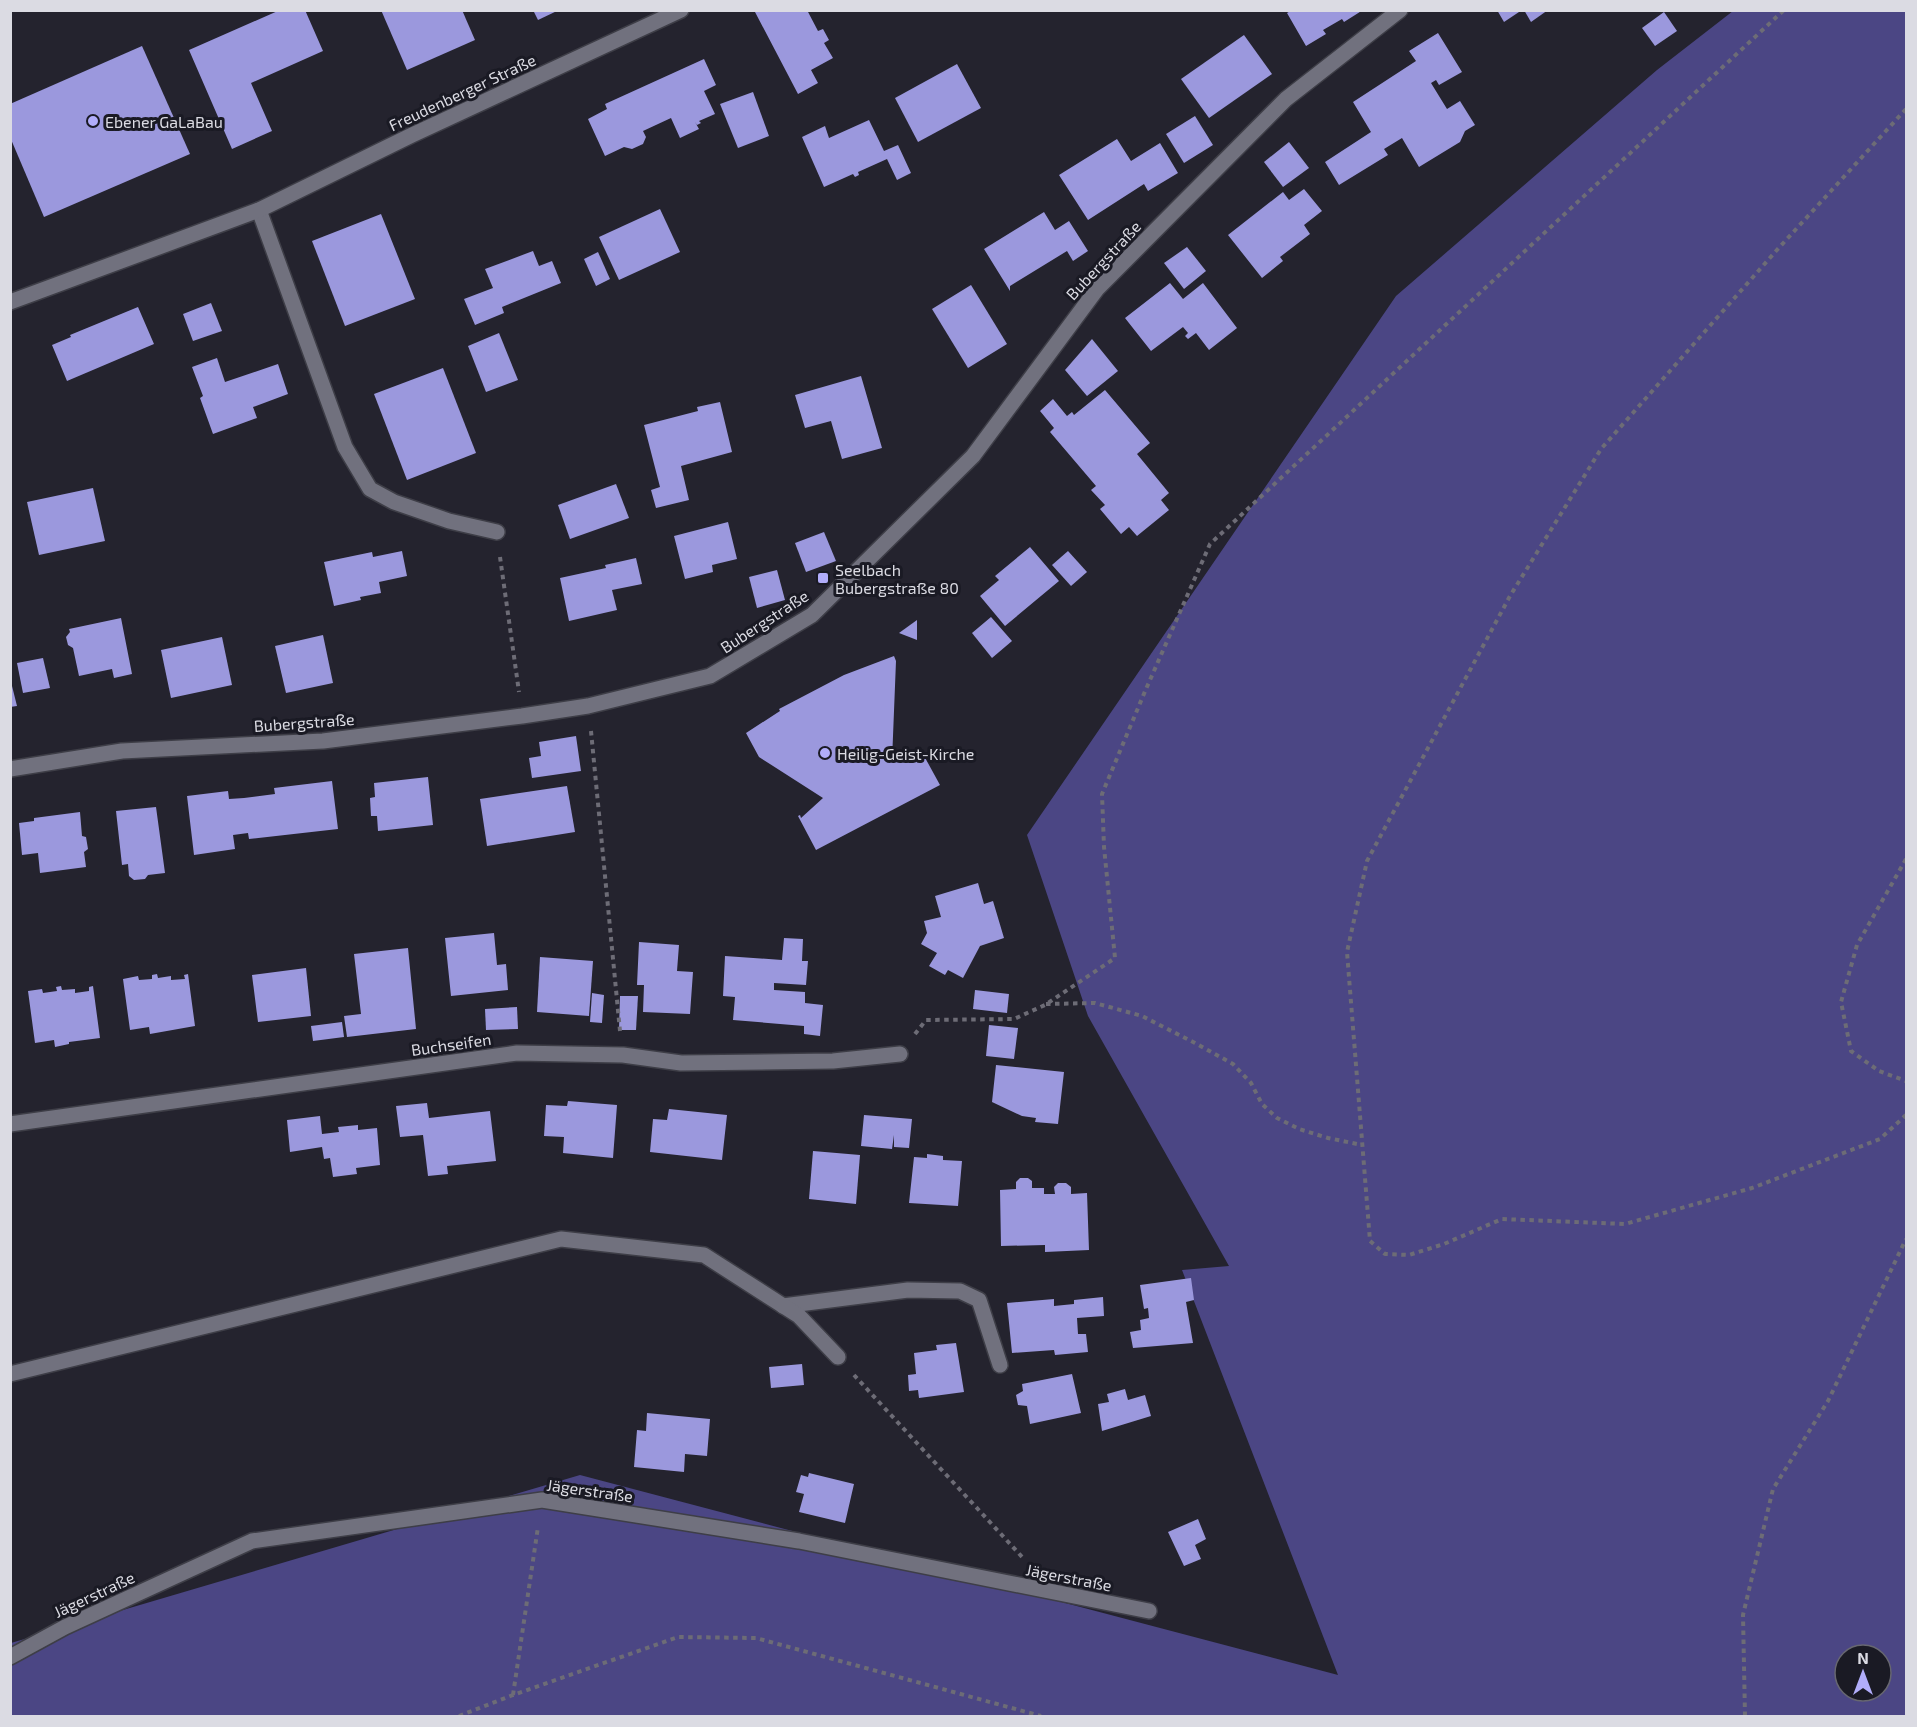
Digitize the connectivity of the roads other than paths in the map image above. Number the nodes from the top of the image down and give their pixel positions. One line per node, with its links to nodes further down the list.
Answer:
1 (681, 10): 3 (street, Freudenberger Straße)
2 (1400, 10): 6 (street, Bubergstraße)
3 (260, 210): 4 (street, Freudenberger Straße); 5 (street)
4 (10, 302)
5 (497, 532)
6 (10, 769)
7 (900, 1054): 8 (street, Buchseifen)
8 (10, 1124)
9 (783, 1306): 10 (street); 11 (street); 12 (street)
10 (838, 1357)
11 (999, 1365)
12 (10, 1374)
13 (1149, 1611): 14 (street, Jägerstraße)
14 (10, 1657)

